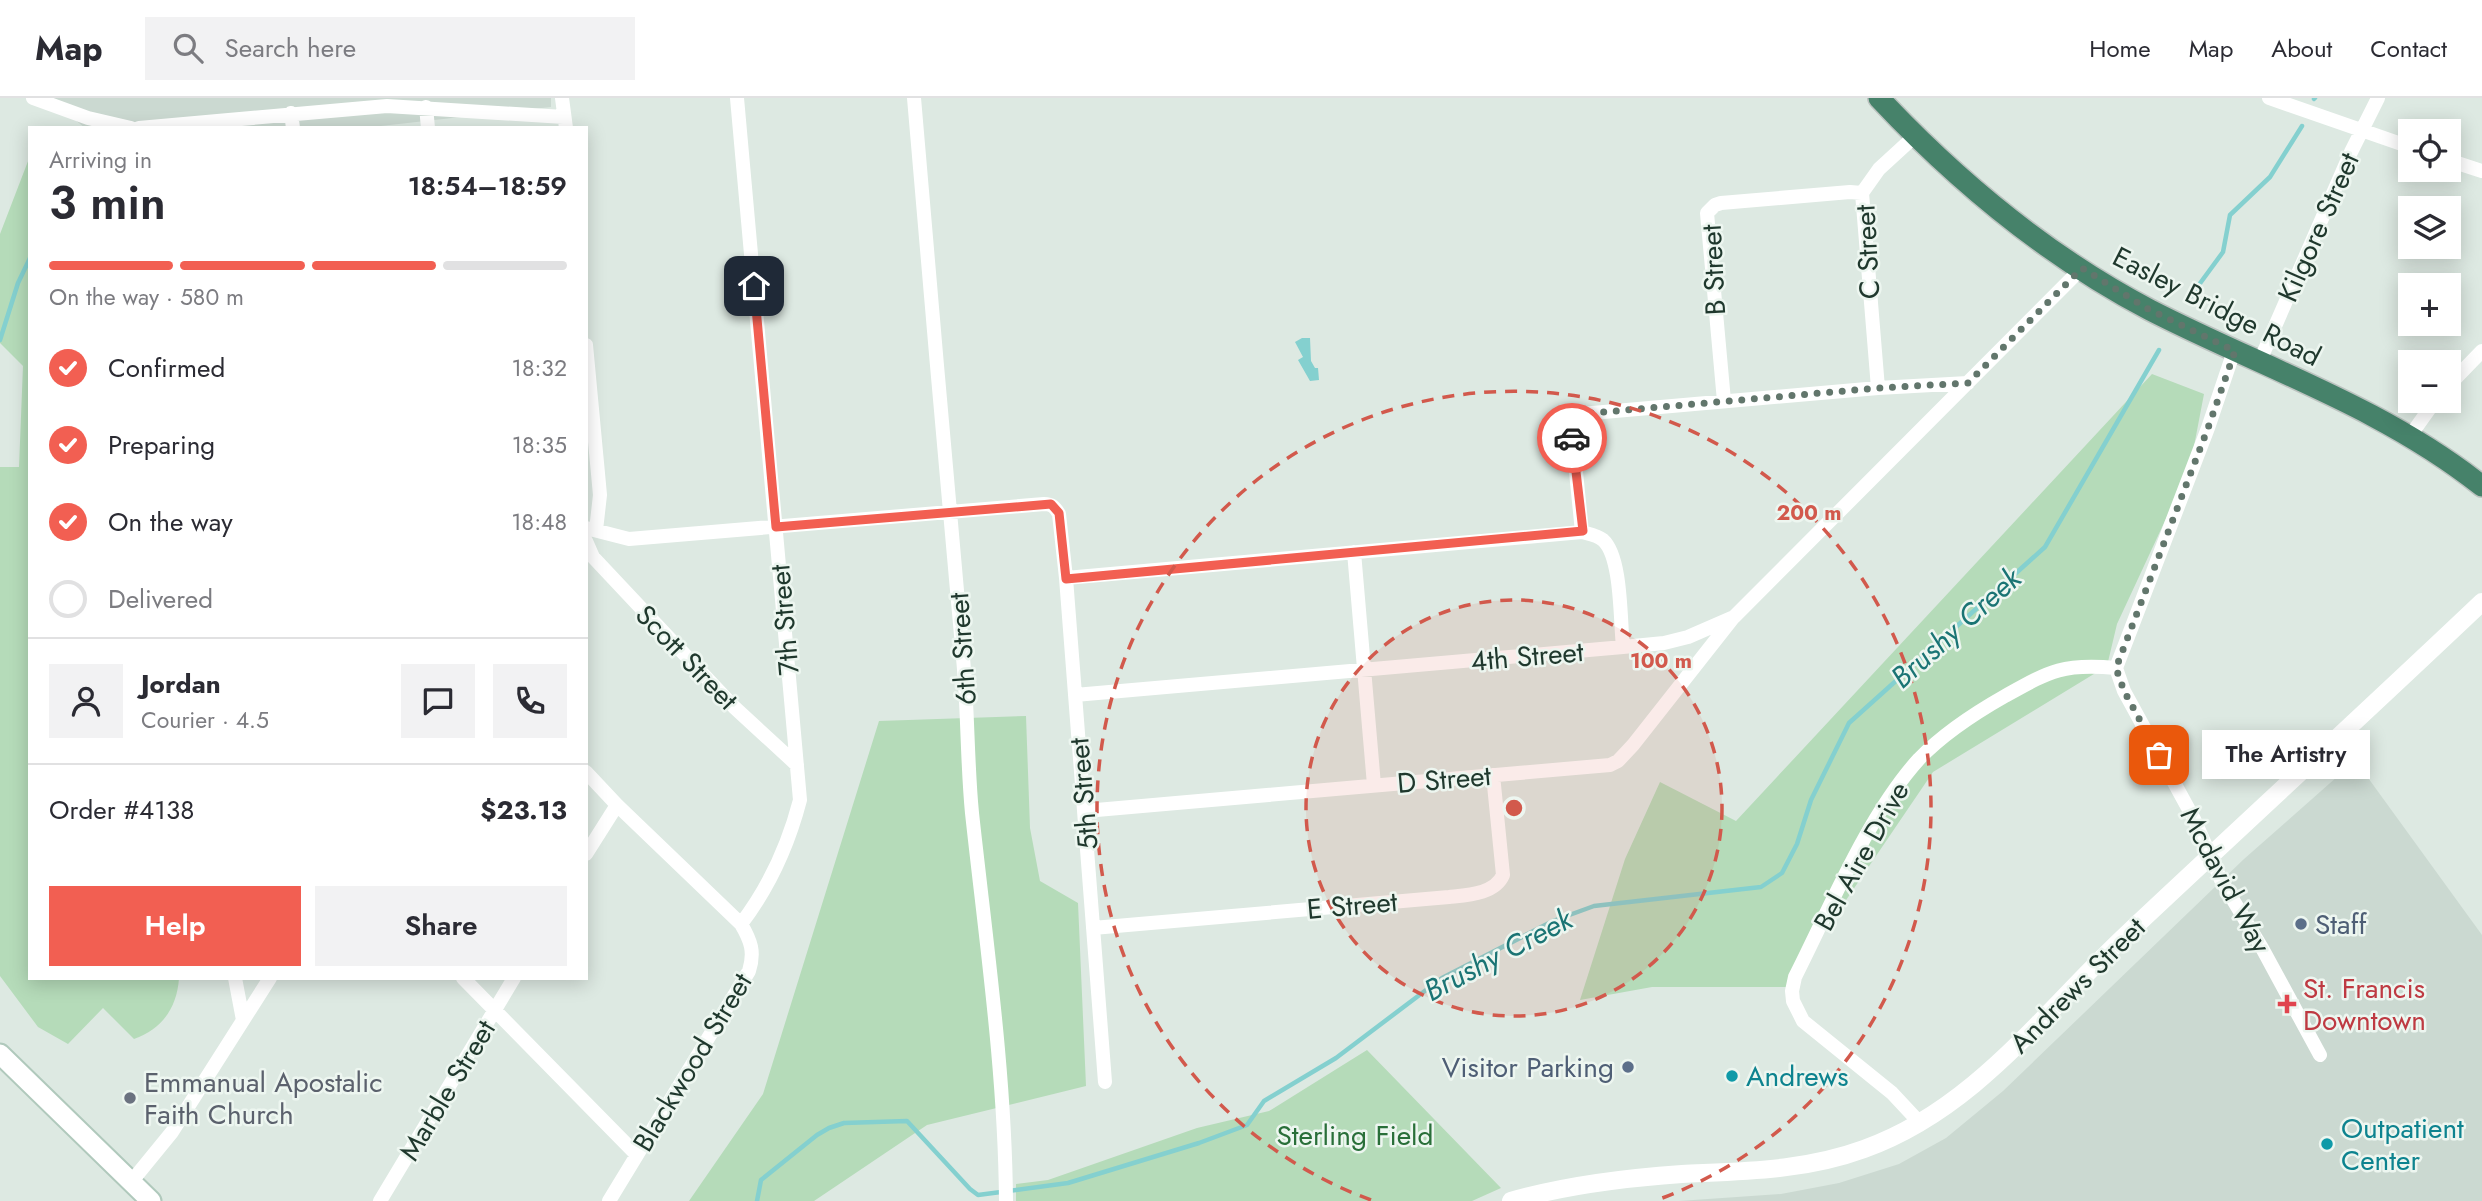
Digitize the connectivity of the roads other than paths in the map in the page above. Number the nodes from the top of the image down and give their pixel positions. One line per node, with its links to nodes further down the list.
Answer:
1 (33, 98): 11 (street)
2 (562, 98): 10 (street)
3 (737, 98): 33 (street, 7th Street)
4 (914, 98): 32 (street, 6th Street)
5 (1879, 98): 15 (highway, Easley Bridge Road)
6 (2269, 98): 14 (street)
7 (2378, 98): 14 (street, Kilgore Street)
8 (426, 107): 9 (street); 10 (street); 13 (street)
9 (292, 120): 12 (street)
10 (565, 122)
11 (123, 126)
12 (159, 126)
13 (428, 126)
14 (2361, 131): 16 (street); 23 (street, Kilgore Street)
15 (1915, 136): 19 (street, C Street); 20 (highway, Easley Bridge Road)
16 (2398, 143)
17 (2461, 164): 18 (street)
18 (2482, 171)
19 (1862, 193): 27 (street, C Street); 28 (street, B Street)
20 (2082, 268): 21 (highway, Easley Bridge Road); 26 (street, 4th Street)
21 (2235, 351): 23 (highway, Easley Bridge Road); 41 (street)
22 (2482, 351): 25 (street)
23 (2259, 363): 30 (highway, Easley Bridge Road)
24 (588, 366): 35 (street)
25 (2461, 373)
26 (1968, 383): 27 (street); 39 (street, 4th Street)
27 (1878, 388): 28 (street)
28 (1724, 401): 34 (street)
29 (2426, 413): 30 (street)
30 (2410, 436): 31 (highway, Easley Bridge Road)
31 (2482, 486)
32 (950, 512): 33 (street); 37 (street, 5th Street); 70 (street, 6th Street)
33 (776, 527): 35 (street); 44 (street, 7th Street)
34 (1583, 531): 36 (street); 40 (street)
35 (589, 533): 44 (street, Scott Street)
36 (1354, 552): 37 (street); 42 (street)
37 (1066, 579): 43 (street, 5th Street)
38 (2482, 602): 51 (street, Andrews Street)
39 (1734, 617): 40 (street, 4th Street); 46 (street, D Street)
40 (1623, 647): 42 (street, 4th Street)
41 (2116, 668): 51 (street, Mcdavid Way); 63 (street, Bel Aire Drive)
42 (1364, 670): 43 (street, 4th Street); 47 (street)
43 (1075, 695): 49 (street, 5th Street)
44 (797, 765): 52 (street)
45 (588, 774): 48 (street)
46 (1493, 775): 47 (street, D Street); 53 (street, E Street)
47 (1374, 785): 49 (street, D Street)
48 (617, 806): 50 (street); 52 (street)
49 (1085, 811): 53 (street, 5th Street)
50 (588, 851)
51 (2211, 857): 61 (street, Mcdavid Way); 63 (street, Andrews Street)
52 (741, 924): 64 (street, Blackwood Street)
53 (1093, 928): 62 (street, 5th Street)
54 (235, 980): 59 (street)
55 (269, 980): 59 (street)
56 (465, 980): 58 (street)
57 (513, 980): 58 (street, Marble Street)
58 (494, 1012): 64 (street); 68 (street, Marble Street)
59 (243, 1020): 65 (street)
60 (0, 1054): 65 (main road)
61 (2320, 1055)
62 (1105, 1082)
63 (1920, 1123): 66 (street, Andrews Street)
64 (636, 1154): 69 (street, Blackwood Street)
65 (132, 1181): 67 (main road)
66 (1584, 1193): 71 (street, Andrews Street)
67 (151, 1201)
68 (380, 1201)
69 (609, 1201)
70 (1006, 1201)
71 (1511, 1201)

